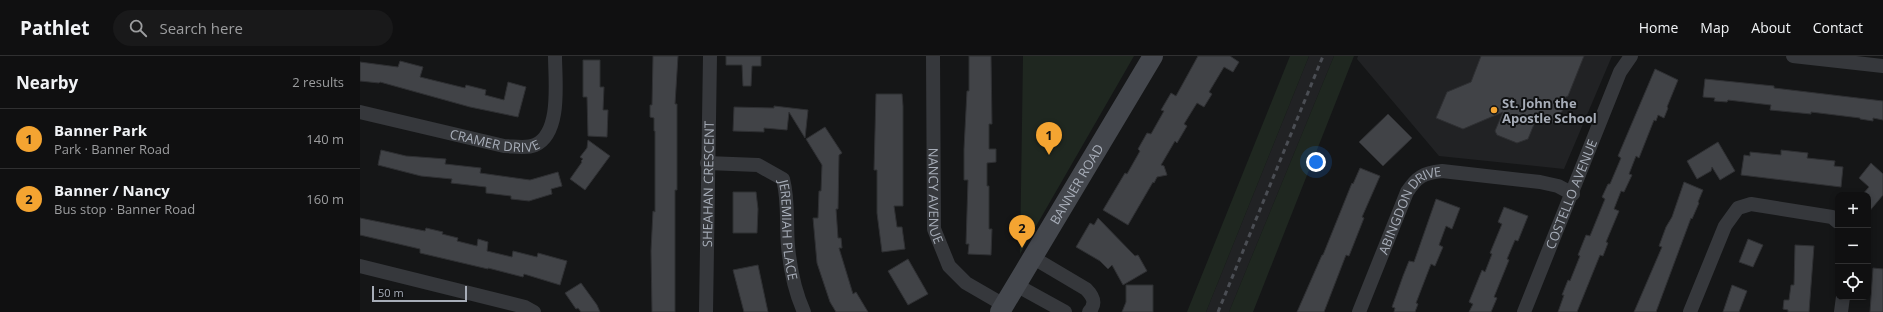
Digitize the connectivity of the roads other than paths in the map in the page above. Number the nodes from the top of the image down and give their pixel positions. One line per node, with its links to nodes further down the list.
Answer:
1 (555, 56): 8 (street, CRAMER DRIVE)
2 (710, 56): 9 (street, SHEAHAN CRESCENT)
3 (932, 56): 16 (street, NANCY AVENUE)
4 (1153, 56): 12 (street, BANNER ROAD)
5 (1631, 56): 10 (street, COSTELLO AVENUE)
6 (1793, 56): 7 (street)
7 (1883, 66)
8 (360, 112)
9 (707, 163): 18 (street, SHEAHAN CRESCENT); 19 (street, JEREMIAH PLACE)
10 (1573, 194): 22 (street, ABINGDON DRIVE); 23 (street, COSTELLO AVENUE)
11 (1835, 220): 24 (street)
12 (1032, 257): 14 (street, BANNER ROAD); 21 (street)
13 (360, 266): 17 (street)
14 (1016, 285): 16 (street, BANNER ROAD); 20 (street)
15 (1843, 300): 25 (street)
16 (1002, 308)
17 (534, 312)
18 (706, 312)
19 (804, 312)
20 (1065, 312)
21 (1089, 312)
22 (1359, 312)
23 (1524, 312)
24 (1690, 312)
25 (1842, 312)

